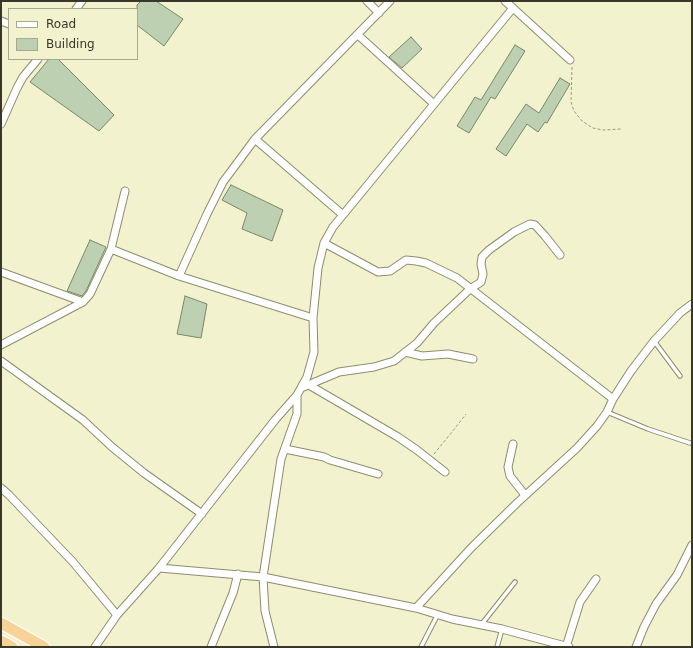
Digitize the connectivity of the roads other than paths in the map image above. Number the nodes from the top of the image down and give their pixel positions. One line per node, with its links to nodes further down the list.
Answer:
1 (367, 1): 5 (street)
2 (390, 1): 5 (street)
3 (505, 1): 4 (street)
4 (513, 8): 8 (street); 9 (street)
5 (379, 12): 6 (street)
6 (358, 35): 9 (street); 11 (street)
7 (37, 60): 10 (street)
8 (570, 60)
9 (434, 104): 13 (street)
10 (1, 124)
11 (255, 139): 13 (street); 18 (street)
12 (125, 191): 15 (street)
13 (343, 214): 14 (street)
14 (324, 243): 19 (street); 22 (street)
15 (111, 250): 18 (street); 20 (street)
16 (560, 254): 19 (street)
17 (1, 272): 20 (street)
18 (179, 276): 22 (street)
19 (470, 289): 25 (street); 31 (street)
20 (83, 302): 24 (street)
21 (692, 304): 23 (street)
22 (313, 318): 30 (street)
23 (654, 341): 28 (lane); 31 (street)
24 (1, 344)
25 (405, 352): 26 (street); 29 (street)
26 (473, 359)
27 (1, 361): 40 (street)
28 (680, 376)
29 (309, 385): 30 (street); 36 (street)
30 (299, 391): 35 (street); 40 (street)
31 (613, 399): 32 (street)
32 (607, 412): 33 (lane); 39 (street)
33 (690, 443)
34 (513, 444): 39 (street)
35 (285, 449): 37 (street); 44 (street)
36 (445, 472)
37 (378, 474)
38 (1, 488): 49 (street)
39 (525, 495): 47 (street)
40 (202, 514): 42 (street)
41 (692, 545): 63 (street)
42 (159, 568): 43 (street); 49 (street)
43 (238, 574): 44 (street); 58 (street)
44 (263, 577): 47 (street); 59 (street)
45 (596, 579): 62 (street)
46 (515, 582): 51 (lane)
47 (416, 608): 48 (street)
48 (438, 614): 51 (street); 60 (lane)
49 (117, 615): 57 (street)
50 (1, 623): 56 (highway)
51 (481, 625): 52 (street)
52 (502, 629): 54 (street); 61 (lane)
53 (1, 641): 55 (highway)
54 (554, 645): 62 (street)
55 (12, 647)
56 (44, 647)
57 (95, 647)
58 (211, 647)
59 (274, 647)
60 (421, 647)
61 (497, 647)
62 (567, 647)
63 (636, 647)

